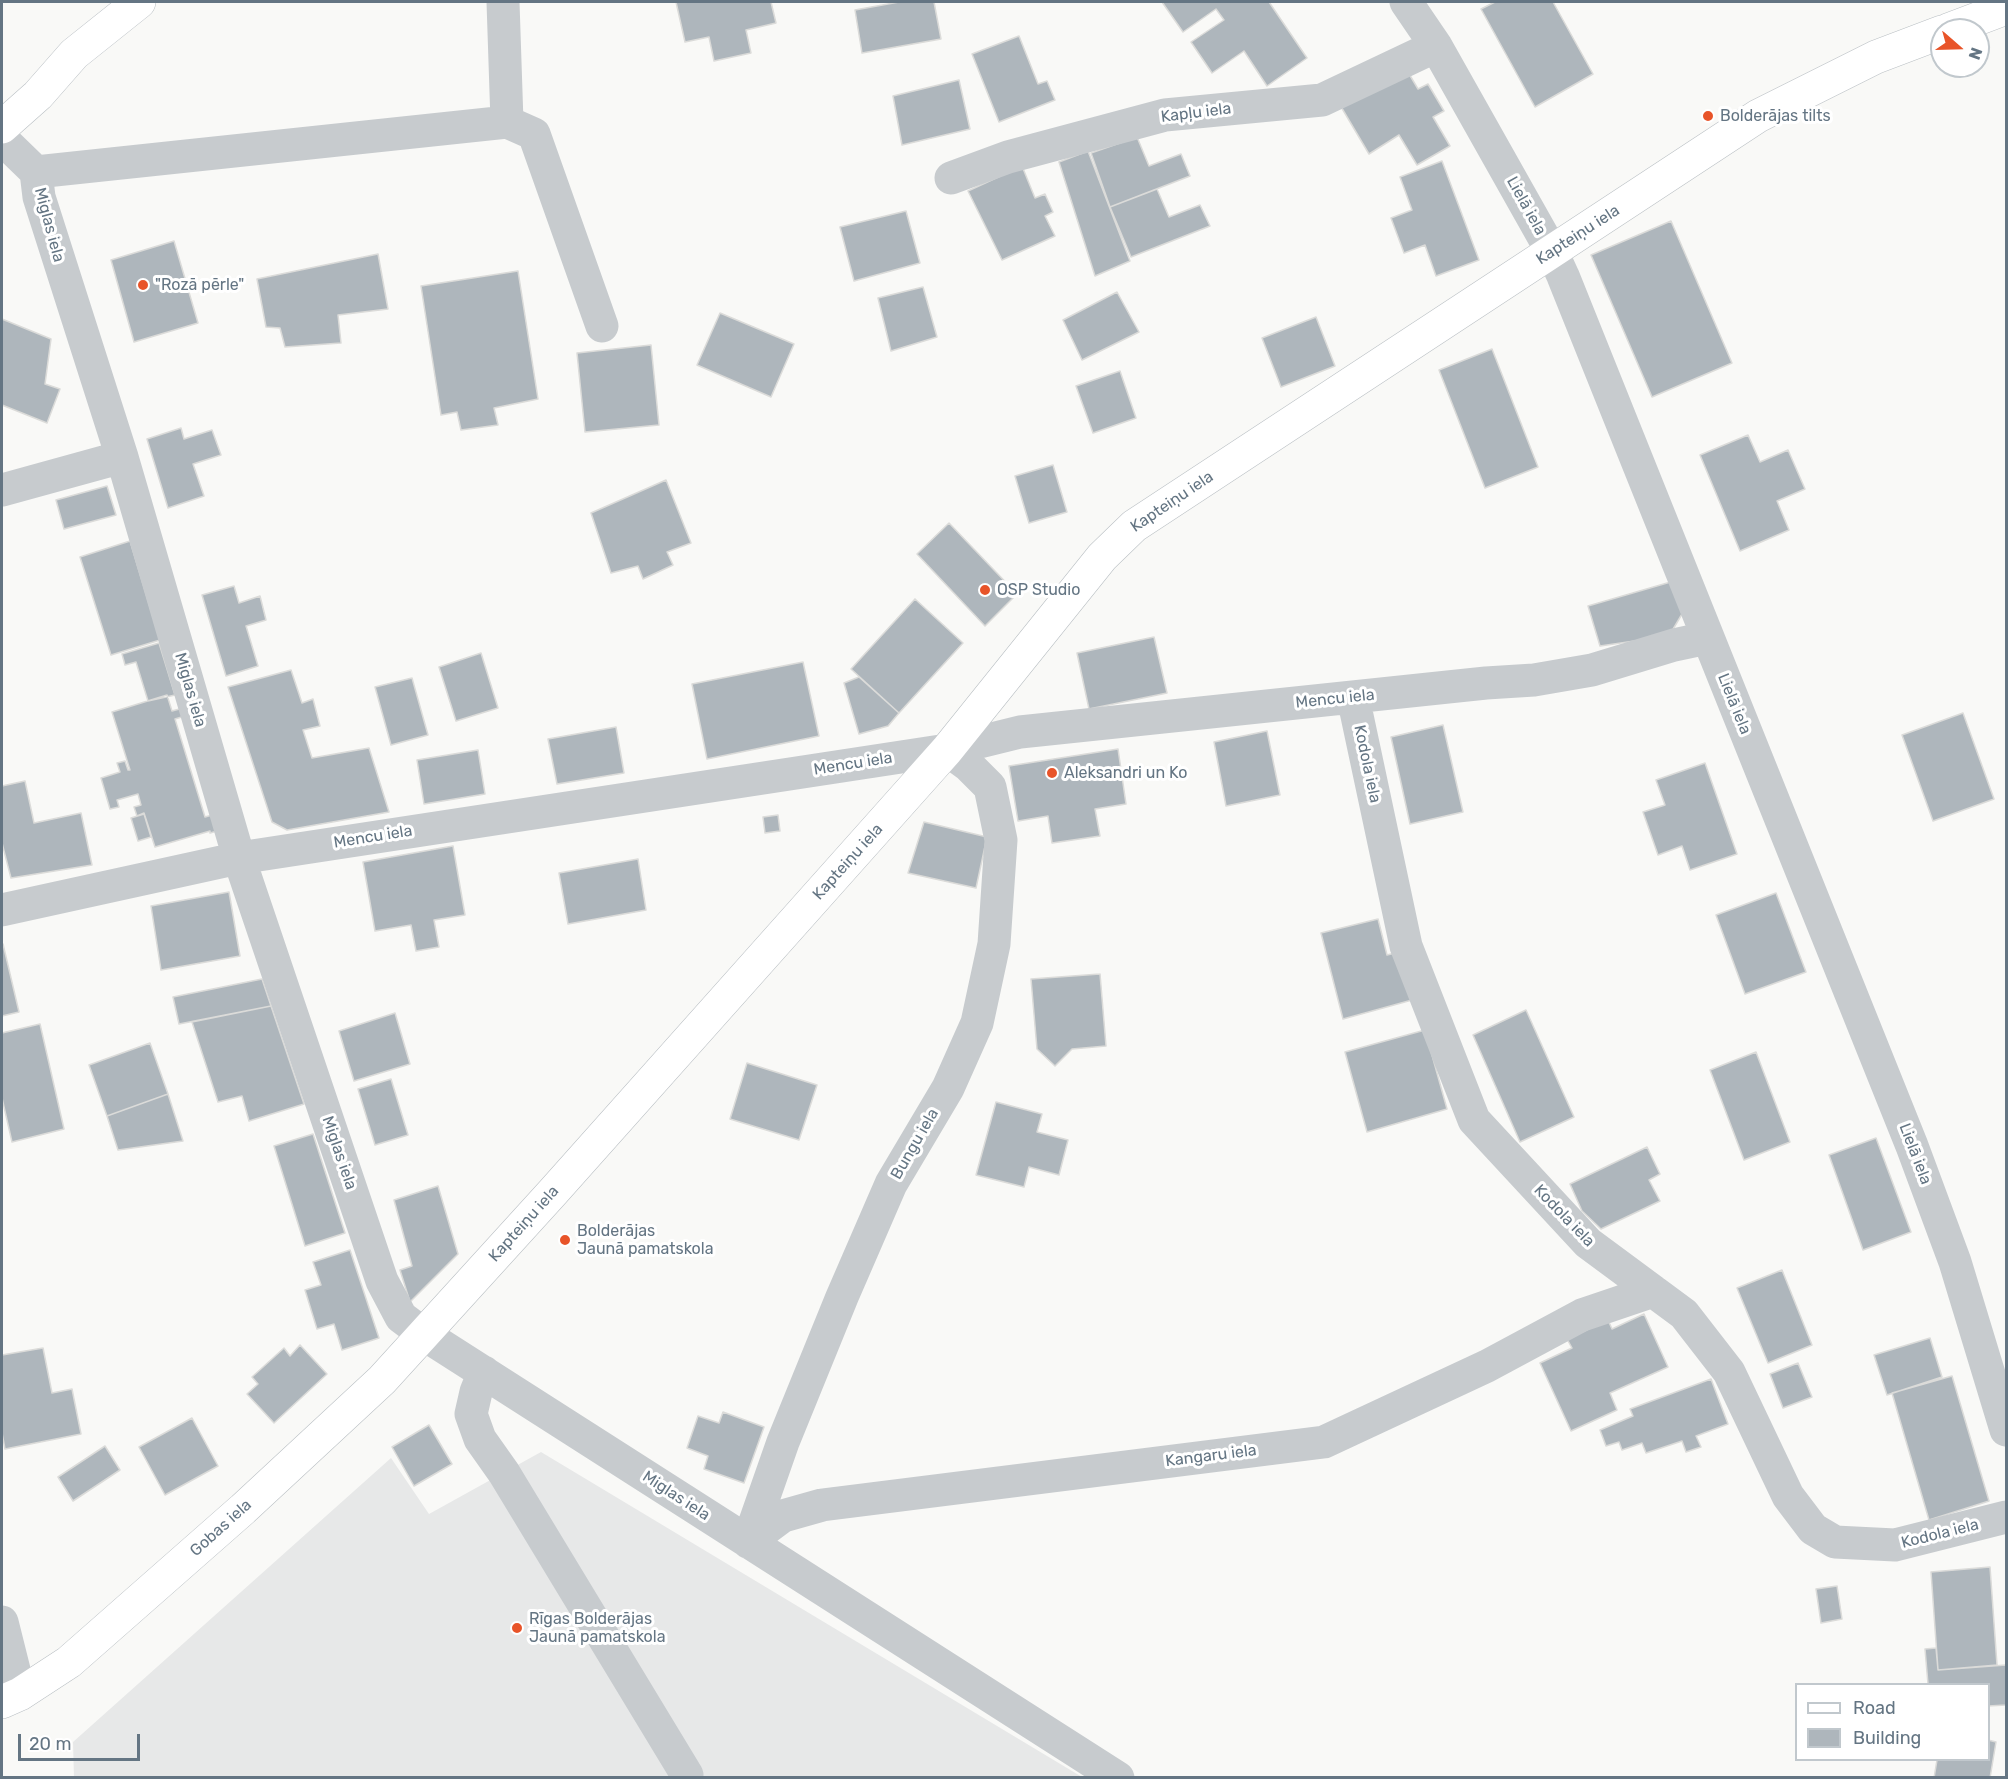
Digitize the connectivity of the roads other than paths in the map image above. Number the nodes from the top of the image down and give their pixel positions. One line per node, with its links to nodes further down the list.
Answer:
1 (139, 2): 9 (street)
2 (502, 2): 8 (street)
3 (1406, 2): 7 (street, Lielā iela)
4 (2007, 8): 5 (street)
5 (1980, 18)
6 (1930, 37): 13 (street, Kapteiņu iela)
7 (1436, 46): 12 (street, Kapļu iela); 13 (street, Lielā iela)
8 (507, 122): 11 (street); 14 (street)
9 (2, 127)
10 (2, 139): 11 (street)
11 (36, 172): 15 (street, Miglas iela)
12 (951, 178)
13 (1552, 252): 17 (street, Lielā iela); 19 (street, Kapteiņu iela)
14 (602, 326)
15 (122, 457): 16 (street); 20 (street, Miglas iela)
16 (2, 490)
17 (1707, 638): 18 (street, Mencu iela); 25 (street, Lielā iela)
18 (1353, 697): 19 (street, Mencu iela); 22 (street, Kodola iela)
19 (947, 750): 20 (street, Mencu iela); 23 (street, Kapteiņu iela); 27 (street, Bungu iela)
20 (239, 858): 21 (street, Mencu iela); 23 (street, Miglas iela)
21 (2, 910)
22 (1653, 1291): 26 (street, Kodola iela); 27 (street, Kangaru iela)
23 (425, 1335): 24 (street, Miglas iela); 29 (street, Gobas iela)
24 (484, 1372): 27 (street, Miglas iela); 30 (street)
25 (2007, 1430)
26 (2007, 1517)
27 (748, 1542): 31 (street, Miglas iela)
28 (2, 1622): 29 (street)
29 (11, 1698)
30 (687, 1774)
31 (1118, 1778)

